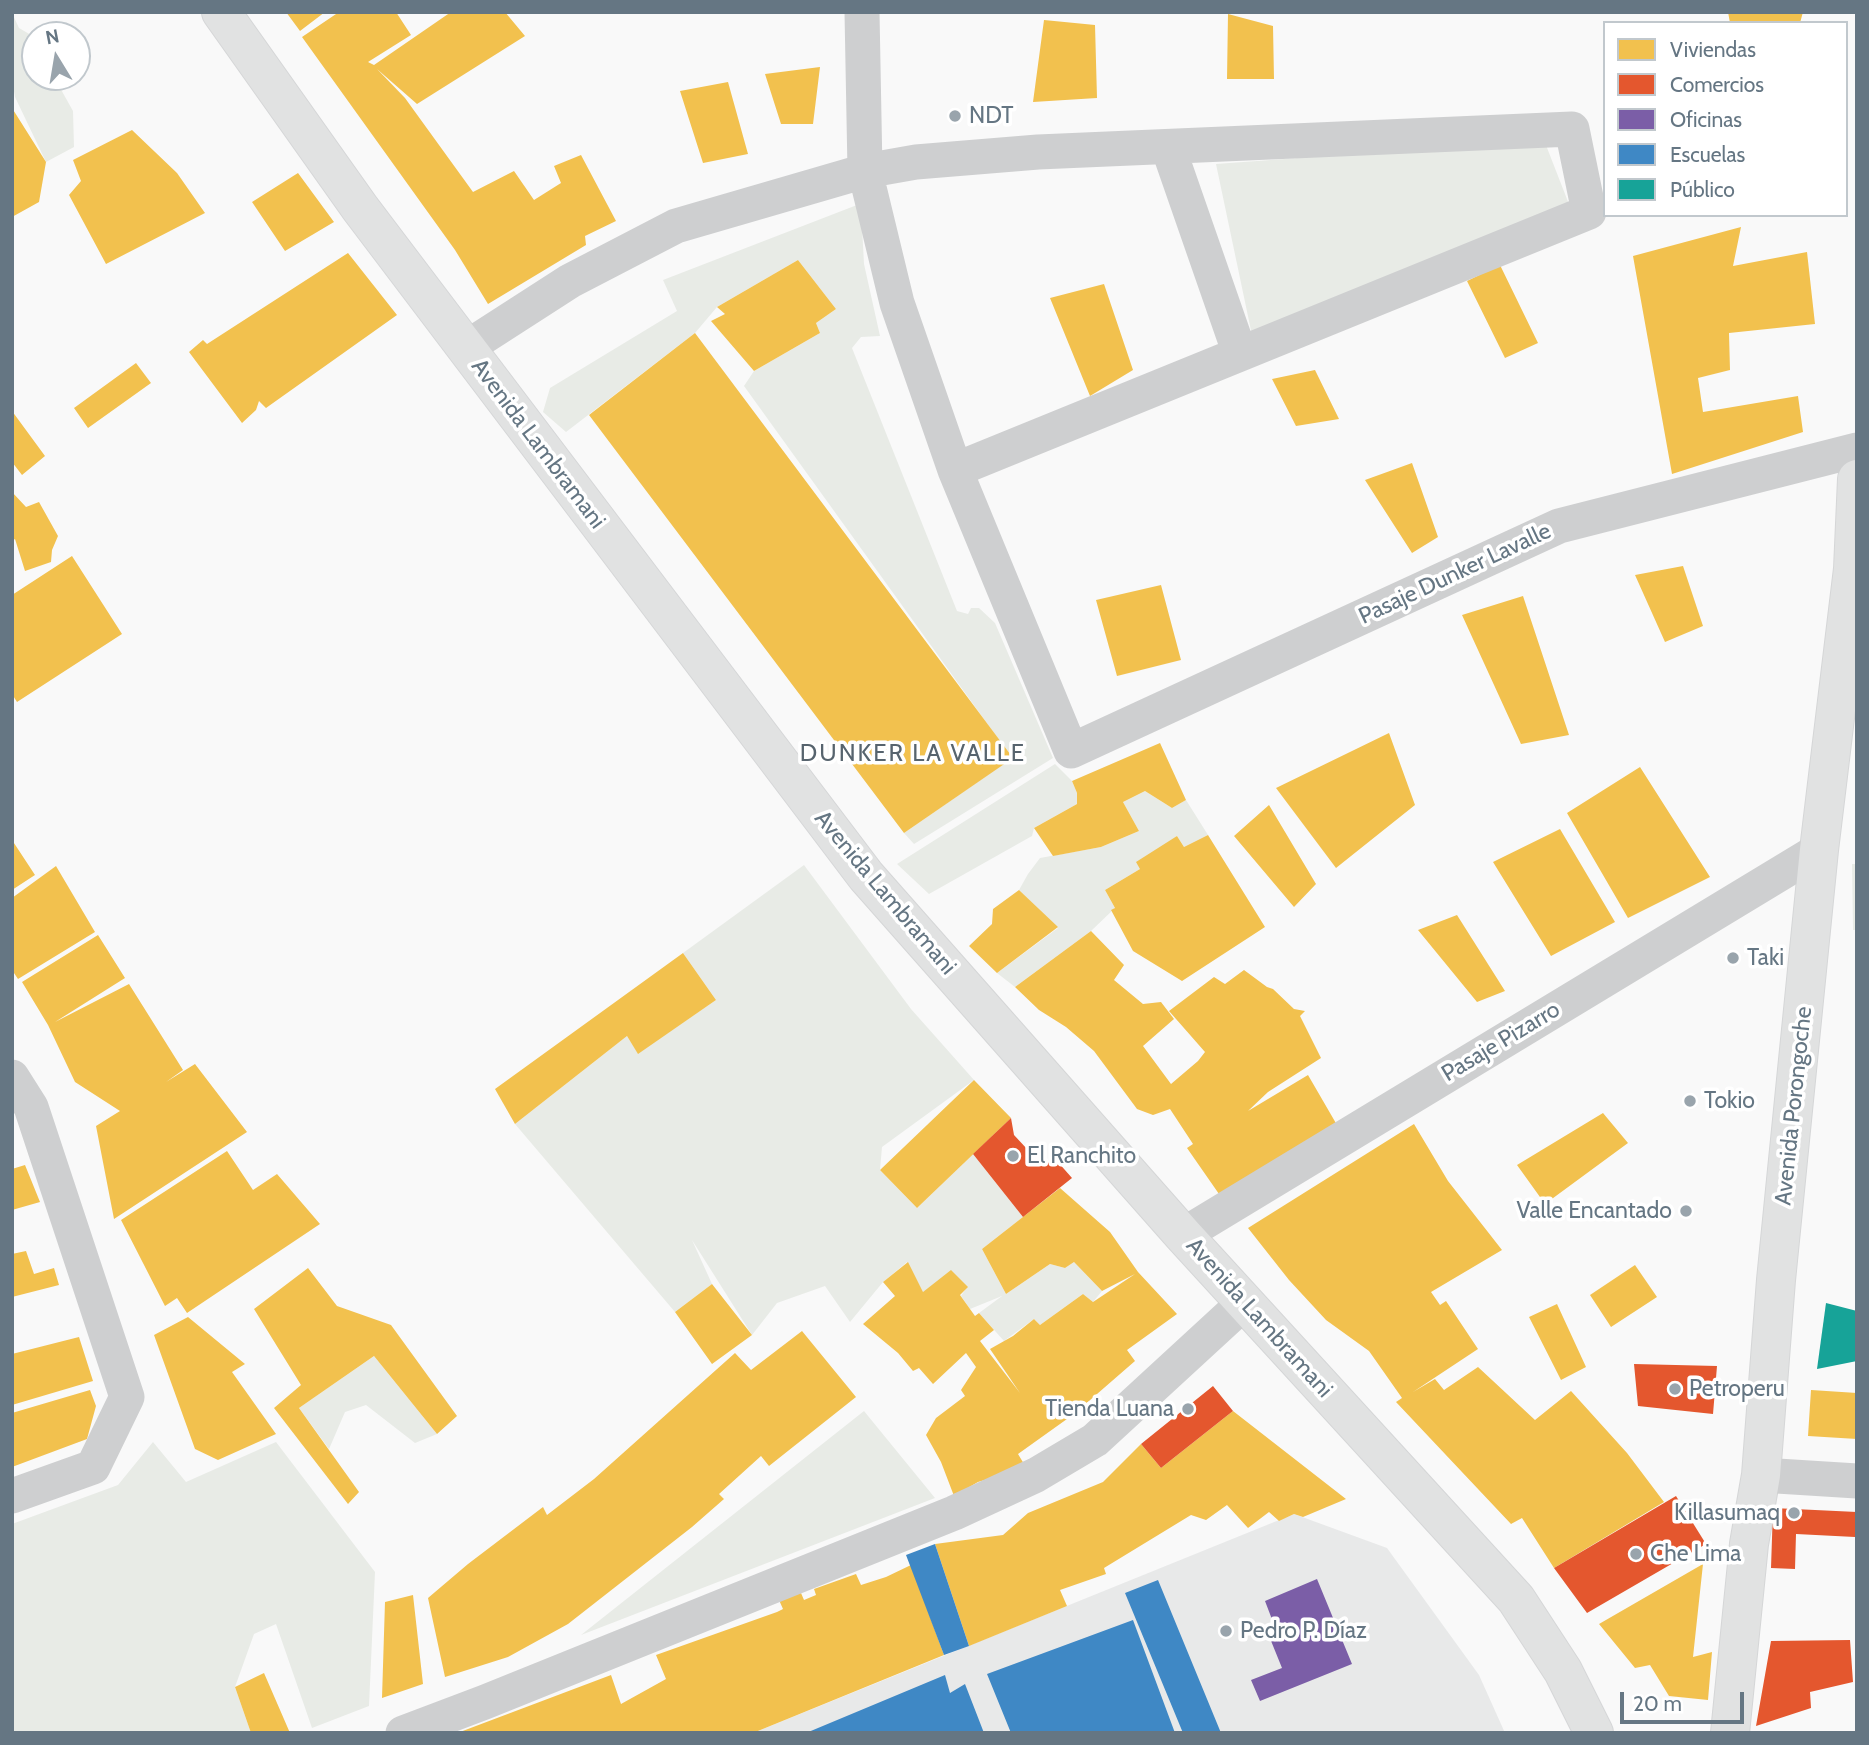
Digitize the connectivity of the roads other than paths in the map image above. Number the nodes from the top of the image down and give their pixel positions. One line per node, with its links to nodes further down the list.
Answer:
1 (221, 12): 5 (main road, Avenida Lambramani)
2 (862, 12): 4 (street)
3 (1168, 146): 4 (street); 6 (street); 6 (street)
4 (865, 171): 5 (street); 8 (street)
5 (466, 348): 13 (main road, Avenida Lambramani)
6 (1240, 354): 8 (street)
7 (1857, 450): 8 (street, Pasaje Dunker Lavalle)
8 (955, 470)
9 (1857, 479): 10 (main road, Avenida Porongoche)
10 (1855, 569): 11 (main road, Avenida Porongoche)
11 (1819, 850): 13 (street, Pasaje Pizarro); 15 (main road, Avenida Porongoche)
12 (12, 1077): 17 (street)
13 (1183, 1235): 14 (main road, Avenida Lambramani)
14 (1245, 1302): 18 (street); 19 (main road, Avenida Lambramani)
15 (1761, 1475): 16 (street); 20 (main road, Avenida Porongoche)
16 (1857, 1481)
17 (12, 1496)
18 (403, 1733)
19 (1594, 1733)
20 (1730, 1733)

